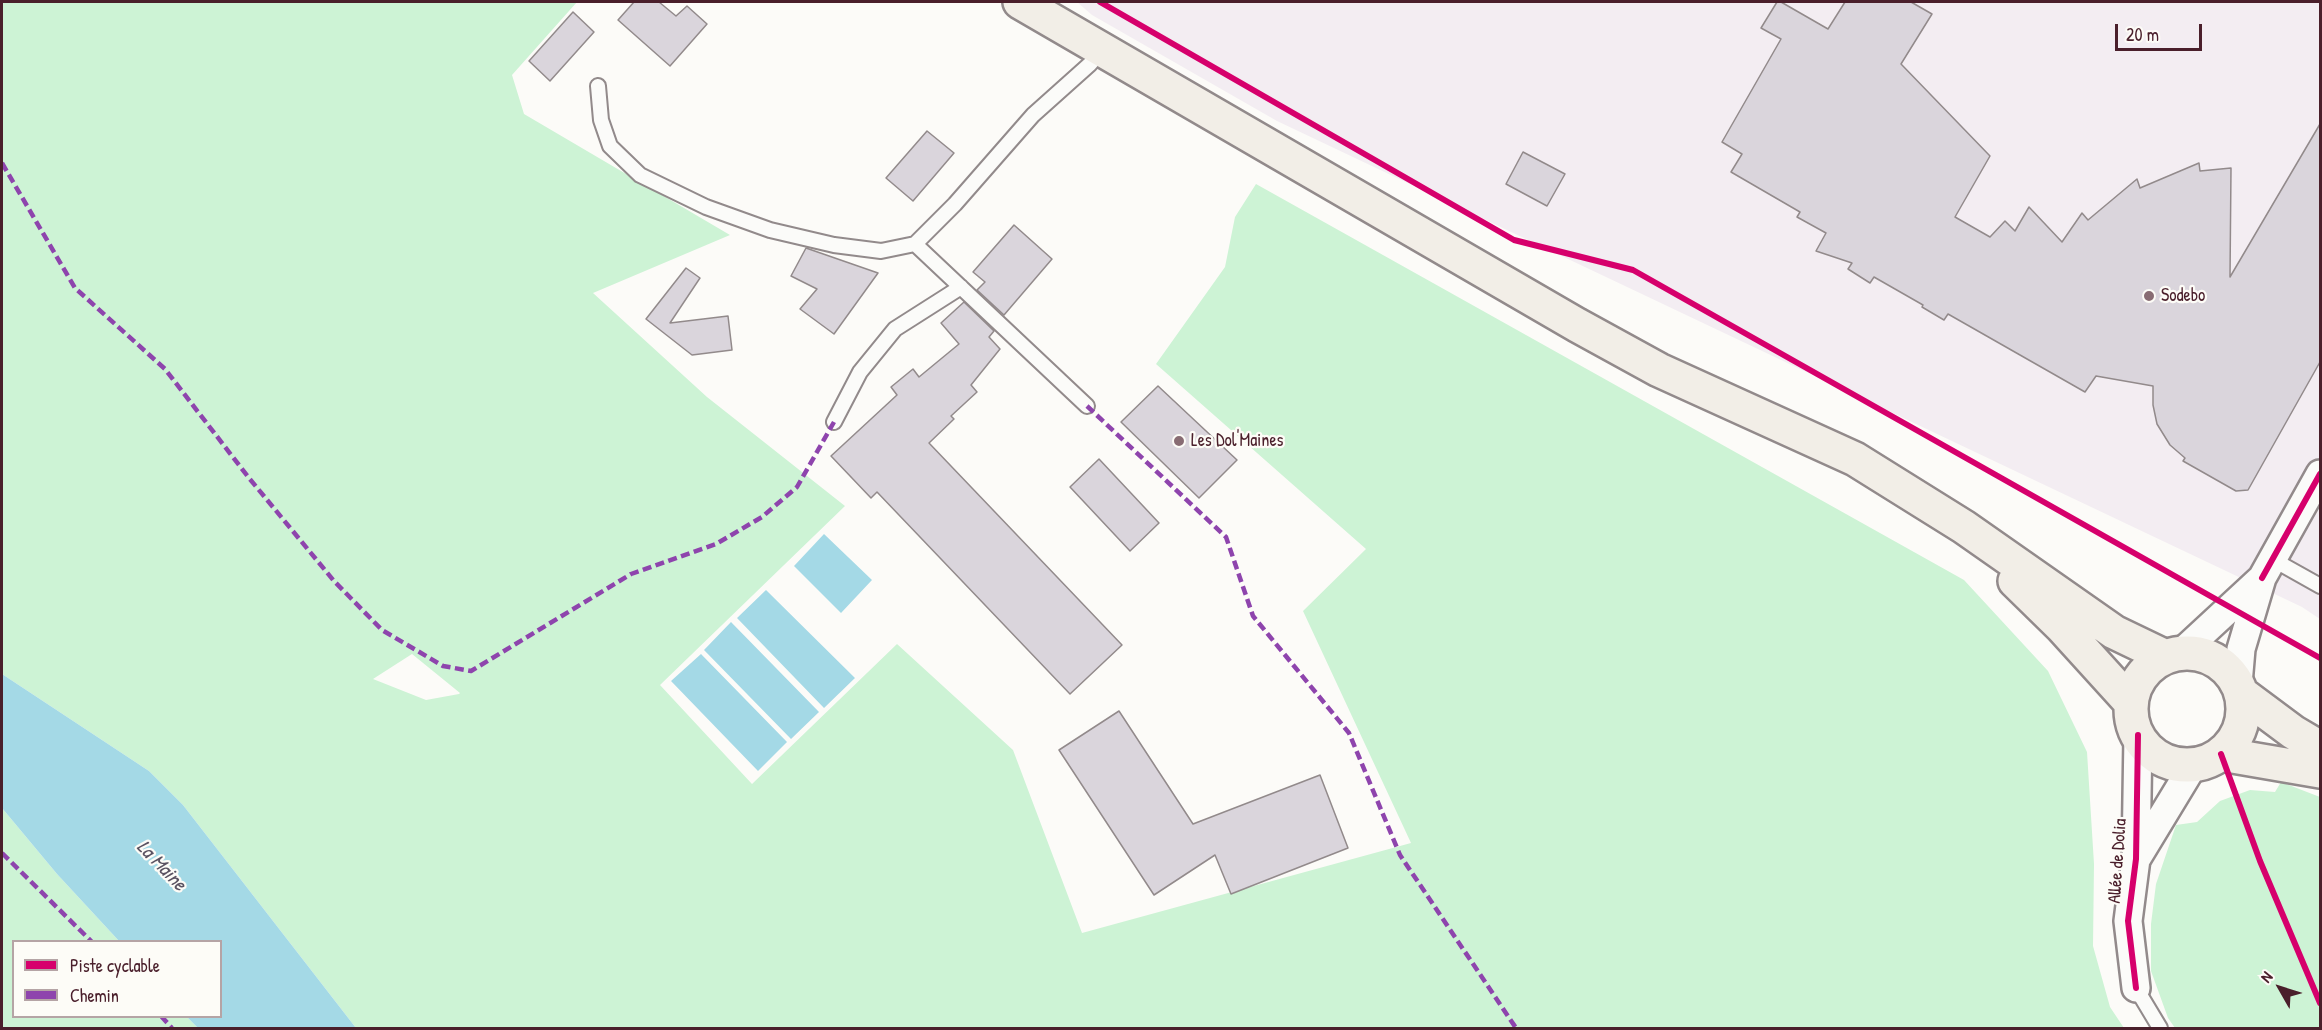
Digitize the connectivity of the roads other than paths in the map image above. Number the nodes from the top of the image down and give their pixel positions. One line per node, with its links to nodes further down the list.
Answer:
1 (1020, 2): 2 (main road)
2 (1102, 50): 4 (lane); 9 (main road)
3 (598, 86): 4 (lane)
4 (915, 244): 5 (lane)
5 (961, 287): 6 (lane); 7 (lane)
6 (1087, 406)
7 (834, 422)
8 (2320, 474): 10 (street)
9 (1964, 527): 12 (main road); 14 (main road)
10 (2267, 569): 11 (lane); 12 (street); 13 (street)
11 (2320, 586)
12 (2174, 655): 13 (main road); 14 (main road)
13 (2240, 689): 16 (main road); 17 (main road)
14 (2131, 703): 15 (main road)
15 (2138, 735): 17 (main road); 19 (street, Allée de Dolia)
16 (2320, 748)
17 (2208, 759): 18 (main road); 19 (street, Allée de Dolia)
18 (2320, 771)
19 (2136, 859): 20 (street, Allée de Dolia)
20 (2136, 988): 21 (lane, Allée de Dolia)
21 (2160, 1029)

